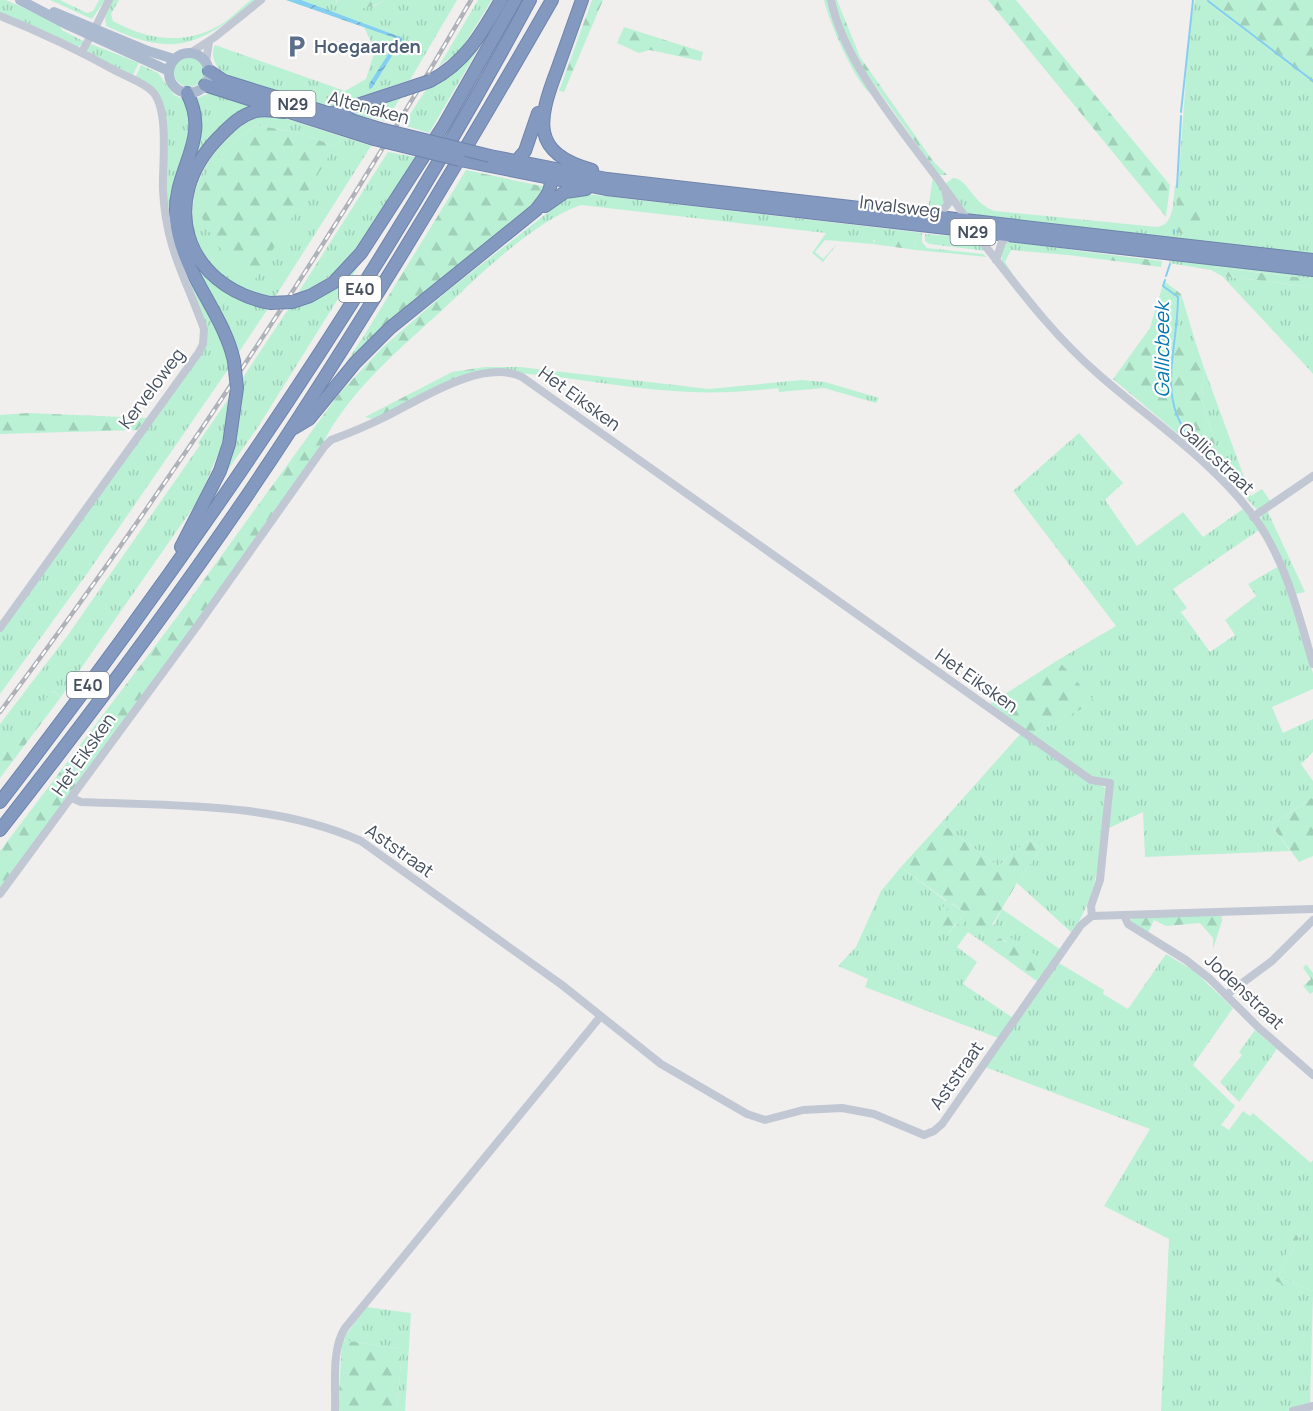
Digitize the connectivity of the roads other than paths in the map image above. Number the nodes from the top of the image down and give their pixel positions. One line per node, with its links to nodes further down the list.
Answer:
1 (109, 0): 11 (street)
2 (261, 0): 12 (street)
3 (501, 0): 22 (highway, bridge)
4 (514, 0): 21 (highway, bridge)
5 (530, 0): 41 (highway, E40)
6 (552, 0): 38 (highway, E40)
7 (582, 0): 20 (highway)
8 (831, 0): 29 (street, Gallicstraat)
9 (26, 3): 11 (main road)
10 (0, 16): 13 (street, Kerveloweg)
11 (93, 32): 13 (street); 15 (main road); 17 (main road)
12 (209, 42): 14 (street); 16 (street)
13 (82, 52): 42 (street, Kerveloweg)
14 (190, 53): 15 (main road); 16 (main road)
15 (174, 59): 17 (main road)
16 (207, 66): 18 (main road); 22 (highway, Altenaken / N29)
17 (169, 71): 19 (main road)
18 (205, 85): 19 (main road); 21 (highway, Altenaken / N29)
19 (187, 93): 41 (highway, bridge)
20 (547, 95): 25 (highway); 28 (highway)
21 (284, 112): 23 (highway, Altenaken / N29)
22 (327, 115): 23 (highway, Altenaken / N29)
23 (377, 134): 24 (highway, Altenaken / N29, bridge)
24 (487, 160): 25 (highway, Invalsweg / N29); 26 (highway, Invalsweg / N29)
25 (518, 162): 26 (highway); 27 (highway, Invalsweg / N29)
26 (506, 169): 27 (highway, Invalsweg / N29)
27 (549, 174): 28 (highway, Invalsweg / N29); 30 (highway, Invalsweg / N29); 31 (highway)
28 (619, 178): 32 (highway, Invalsweg / N29)
29 (945, 188): 32 (street); 33 (street, Gallicstraat)
30 (606, 189): 31 (highway); 33 (highway, Invalsweg / N29)
31 (536, 210): 38 (highway)
32 (936, 218): 33 (highway, Invalsweg / N29)
33 (972, 227): 34 (highway, Invalsweg / N29); 35 (street, Gallicstraat); 36 (highway, Invalsweg / N29)
34 (1010, 236): 35 (street); 37 (highway, Invalsweg / N29)
35 (996, 260): 40 (street, Gallicstraat)
36 (1313, 260)
37 (1313, 270)
38 (291, 430): 46 (highway, E40)
39 (1313, 476): 40 (street)
40 (1253, 517): 43 (street, Gallicstraat)
41 (174, 567): 45 (highway, E40)
42 (0, 628)
43 (1313, 664)
44 (72, 798): 47 (street, Het Eiksken); 50 (street, Het Eiksken); 53 (street, Aststraat)
45 (0, 802)
46 (0, 830)
47 (0, 894)
48 (1313, 909): 49 (street)
49 (1124, 915): 50 (street); 52 (street, Jodenstraat)
50 (1092, 916): 53 (street, Aststraat)
51 (1313, 920): 52 (street)
52 (1226, 995): 54 (street, Jodenstraat)
53 (600, 1017): 56 (street)
54 (1313, 1075)
55 (1313, 1406): 57 (street)
56 (335, 1411)
57 (1293, 1411)

